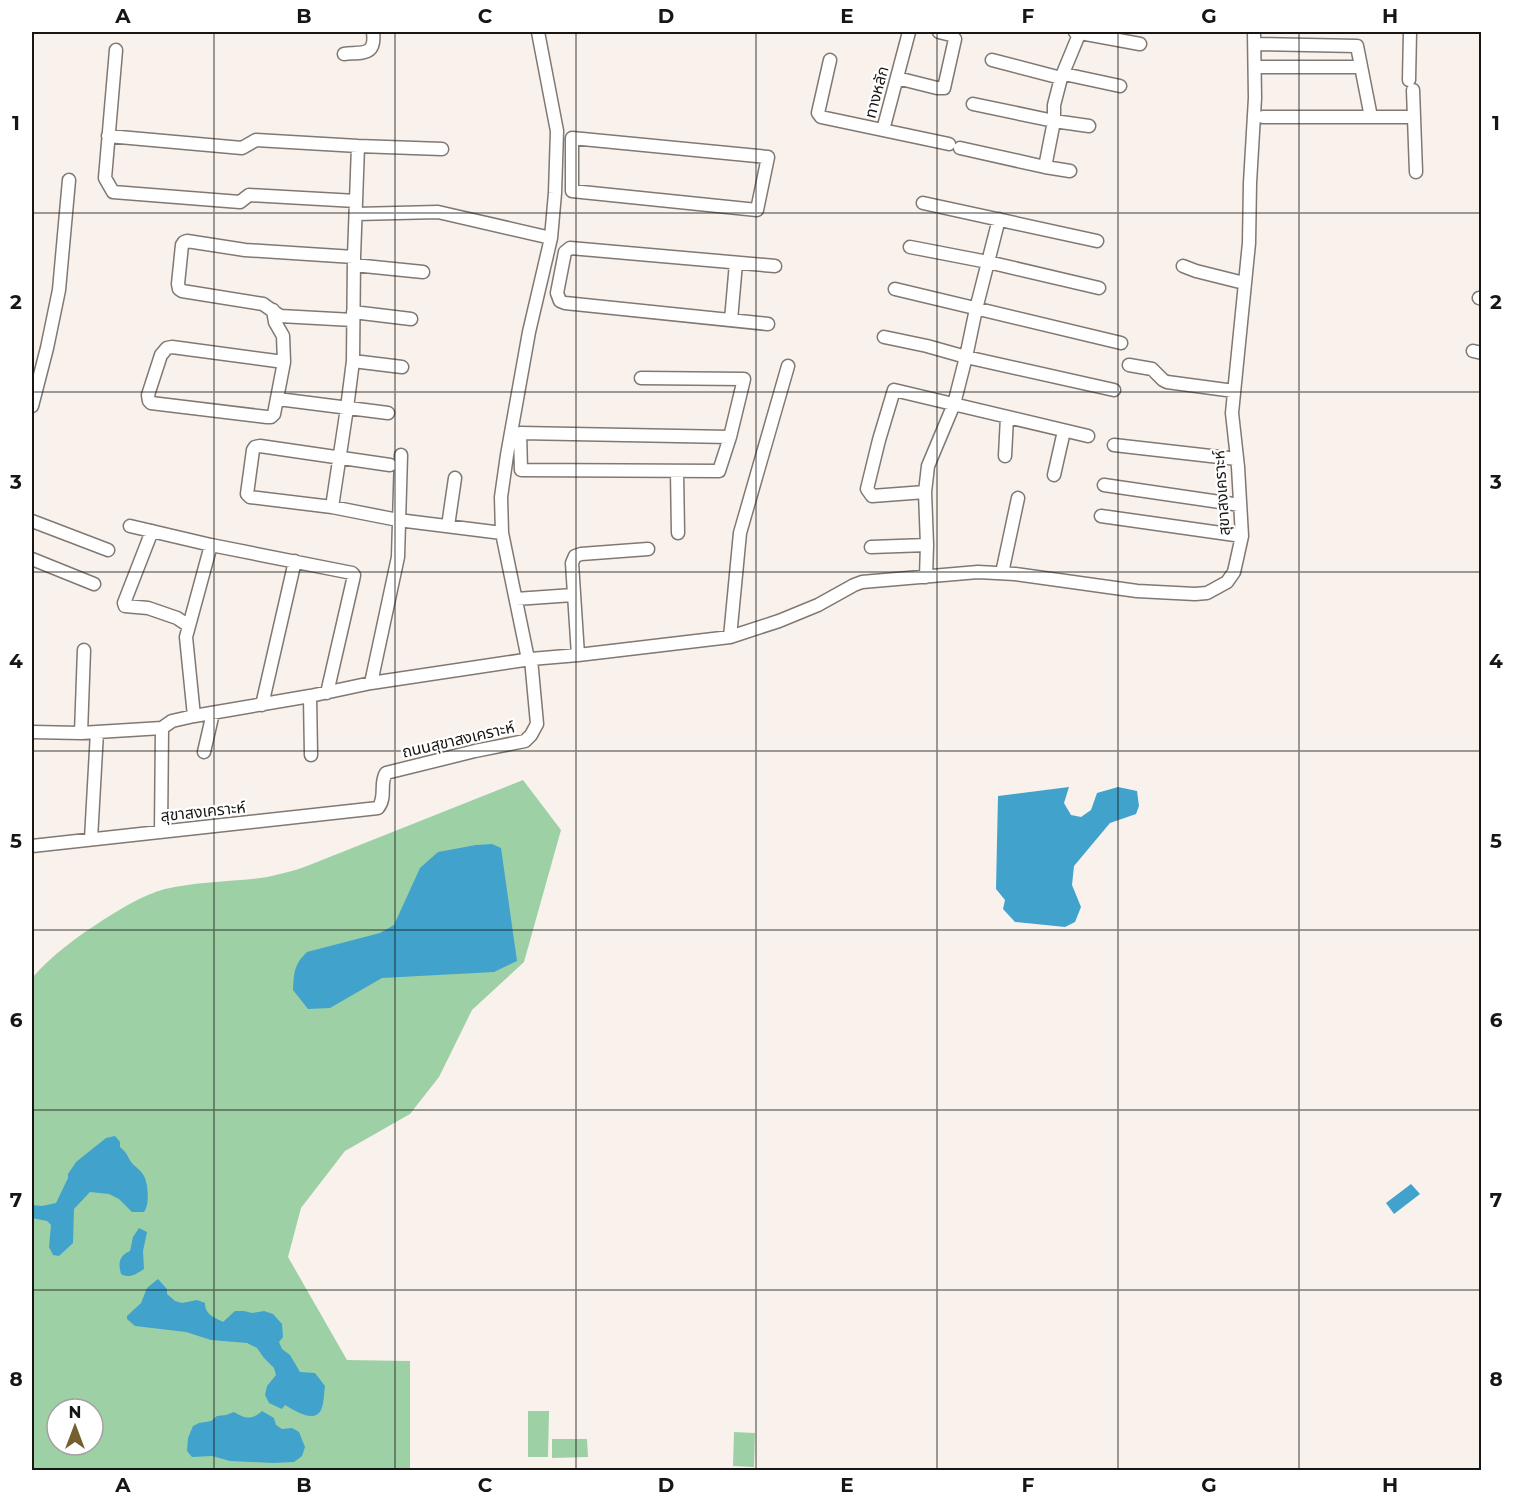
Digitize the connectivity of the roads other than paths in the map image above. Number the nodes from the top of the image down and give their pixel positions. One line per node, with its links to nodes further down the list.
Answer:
1 (373, 32): 11 (street)
2 (538, 32): 30 (street)
3 (909, 32): 18 (street, ทางหลัก)
4 (939, 32): 18 (street)
5 (1078, 32): 8 (street); 17 (street)
6 (1410, 32): 23 (street)
7 (1254, 38): 9 (street); 14 (street, สุขาสงเคราะห์)
8 (1140, 44)
9 (1282, 44): 15 (street); 16 (street)
10 (116, 50): 27 (street)
11 (344, 54)
12 (830, 60): 26 (street)
13 (992, 60): 17 (street)
14 (1255, 67): 15 (street); 51 (street, สุขาสงเคราะห์)
15 (1282, 67): 16 (street)
16 (1361, 67): 22 (street)
17 (1062, 76): 19 (street); 24 (street)
18 (897, 78): 26 (street, ทางหลัก)
19 (1120, 86)
20 (973, 104): 24 (street)
21 (1263, 117): 22 (street)
22 (1371, 117): 23 (street)
23 (1414, 117): 34 (street)
24 (1054, 121): 25 (street); 32 (street)
25 (1089, 126)
26 (883, 130): 32 (street, ทางหลัก)
27 (108, 136): 28 (street); 36 (street)
28 (358, 146): 29 (street); 36 (street)
29 (442, 149)
30 (557, 164): 31 (street); 40 (street)
31 (572, 165): 31 (street)
32 (1045, 167): 33 (street, ทางหลัก)
33 (1071, 171)
34 (1416, 172)
35 (69, 180): 73 (street)
36 (356, 201): 38 (street)
37 (923, 203): 39 (street)
38 (356, 214): 40 (street); 43 (street)
39 (999, 219): 41 (street); 44 (street)
40 (550, 238): 49 (street)
41 (1097, 241)
42 (910, 247): 44 (street)
43 (354, 261): 48 (street); 55 (street); 56 (street)
44 (988, 262): 52 (street); 54 (street)
45 (736, 263): 46 (street); 50 (street); 58 (street)
46 (775, 266)
47 (1183, 266): 51 (street)
48 (423, 273)
49 (542, 276): 50 (street); 83 (street)
50 (560, 279): 58 (street)
51 (1244, 283): 70 (street, สุขาสงเคราะห์)
52 (1099, 288)
53 (895, 289): 54 (street)
54 (976, 309): 61 (street); 62 (street)
55 (273, 310): 56 (street); 64 (street)
56 (353, 316): 57 (street); 63 (street)
57 (411, 319)
58 (731, 321): 59 (street)
59 (768, 324)
60 (884, 337): 62 (street)
61 (1121, 343)
62 (966, 357): 69 (street); 72 (street)
63 (352, 361): 67 (street); 74 (street)
64 (284, 362): 71 (street); 71 (street)
65 (1129, 365): 70 (street)
66 (788, 366): 118 (street)
67 (402, 367)
68 (641, 378): 78 (street)
69 (1114, 390)
70 (1234, 392): 86 (street, สุขาสงเคราะห์)
71 (278, 399): 74 (street)
72 (954, 404): 76 (street); 92 (street); 92 (street)
73 (32, 406)
74 (347, 408): 75 (street); 85 (street)
75 (388, 413)
76 (1007, 417): 77 (street); 84 (street)
77 (1064, 431): 79 (street); 89 (street)
78 (730, 436): 81 (street); 88 (street)
79 (1088, 436)
80 (1114, 445): 86 (street)
81 (521, 454): 83 (street); 88 (street)
82 (401, 455): 97 (street)
83 (507, 455): 102 (street)
84 (1005, 456)
85 (339, 458): 87 (street); 95 (street); 95 (street)
86 (1236, 459): 94 (street, สุขาสงเคราะห์)
87 (390, 465)
88 (677, 471): 103 (street)
89 (1054, 475)
90 (455, 478): 100 (street)
91 (1104, 485): 94 (street)
92 (925, 492): 106 (street)
93 (1018, 498): 112 (street)
94 (1240, 505): 104 (street, สุขาสงเคราะห์)
95 (332, 507): 97 (street)
96 (1101, 516): 104 (street)
97 (398, 520): 100 (street); 122 (street)
98 (32, 521): 109 (street)
99 (130, 526): 101 (street)
100 (448, 526): 102 (street)
101 (152, 531): 105 (street); 117 (street)
102 (502, 533): 116 (street)
103 (678, 533)
104 (1242, 536): 112 (street, สุขาสงเคราะห์)
105 (211, 545): 111 (street); 117 (street)
106 (927, 545): 107 (street); 113 (street)
107 (870, 547)
108 (648, 549): 115 (street)
109 (108, 550)
110 (32, 559): 114 (street)
111 (295, 561): 123 (street); 125 (street)
112 (1002, 573): 113 (street, สุขาสงเคราะห์)
113 (926, 577): 118 (street, สุขาสงเคราะห์)
114 (94, 584)
115 (573, 595): 116 (street); 120 (street)
116 (516, 599): 121 (street)
117 (189, 626): 127 (street)
118 (730, 637): 120 (street, สุขาสงเคราะห์)
119 (84, 651): 131 (street)
120 (578, 655): 121 (street, สุขาสงเคราะห์)
121 (529, 659): 122 (street, สุขาสงเคราะห์); 134 (street, ถนนสุขาสงเคราะห์)
122 (371, 683): 123 (street, สุขาสงเคราะห์)
123 (327, 693): 124 (street, สุขาสงเคราะห์)
124 (310, 696): 125 (street, สุขาสงเคราะห์); 133 (street)
125 (262, 705): 126 (street, สุขาสงเคราะห์)
126 (213, 713): 127 (street, สุขาสงเคราะห์); 132 (street)
127 (194, 716): 128 (street, สุขาสงเคราะห์)
128 (162, 728): 130 (street, สุขาสงเคราะห์); 135 (street)
129 (32, 732): 131 (street, สุขาสงเคราะห์)
130 (97, 732): 131 (street, สุขาสงเคราะห์); 136 (street)
131 (81, 733)
132 (204, 752)
133 (311, 755)
134 (378, 808): 135 (street, สุขาสงเคราะห์)
135 (161, 832): 136 (street, สุขาสงเคราะห์)
136 (91, 840): 137 (street, สุขาสงเคราะห์)
137 (32, 846)

